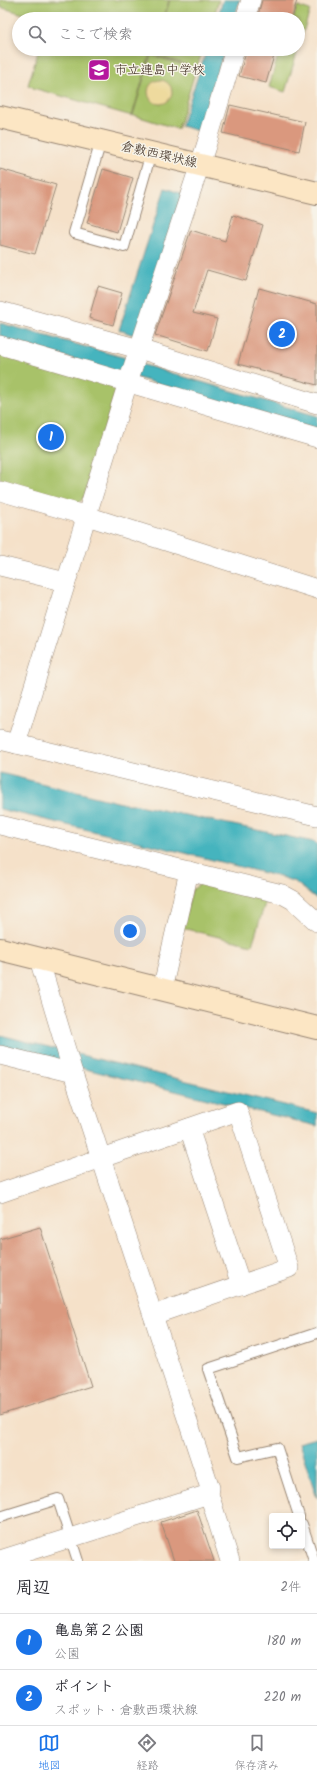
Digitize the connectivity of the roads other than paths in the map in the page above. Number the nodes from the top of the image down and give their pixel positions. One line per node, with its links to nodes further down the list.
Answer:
1 (251, 0): 2 (street)
2 (247, 12)
3 (234, 56): 7 (street)
4 (0, 117): 5 (main road, 倉敷西環状線)
5 (101, 141): 6 (main road, 倉敷西環状線); 6 (lane)
6 (151, 153): 7 (main road, 倉敷西環状線)
7 (199, 164): 8 (main road, 倉敷西環状線); 11 (street)
8 (317, 192)
9 (0, 311): 11 (street)
10 (0, 344): 12 (street)
11 (137, 352): 12 (street); 13 (street)
12 (129, 379): 14 (street); 16 (street)
13 (317, 404)
14 (317, 438)
15 (0, 490): 16 (street)
16 (87, 516): 18 (street); 19 (street)
17 (0, 566): 18 (street)
18 (66, 582): 20 (street)
19 (317, 589)
20 (8, 742): 21 (street)
21 (317, 816)
22 (0, 825): 23 (street)
23 (189, 871): 24 (street); 27 (street)
24 (317, 922)
25 (0, 949): 26 (main road)
26 (39, 959): 27 (main road); 30 (street)
27 (162, 990): 28 (main road)
28 (317, 1028)
29 (0, 1055): 30 (street)
30 (71, 1063): 32 (street)
31 (189, 1128): 32 (street); 34 (street); 34 (street)
32 (102, 1159): 33 (street); 35 (street)
33 (0, 1193)
34 (241, 1285): 35 (street)
35 (154, 1315): 37 (street)
36 (317, 1333): 38 (lane)
37 (209, 1494): 41 (street); 44 (street)
38 (298, 1513)
39 (0, 1517): 41 (lane)
40 (305, 1533): 45 (lane)
41 (70, 1538): 42 (street); 43 (lane)
42 (0, 1560)
43 (78, 1561)
44 (230, 1561)
45 (314, 1561)

